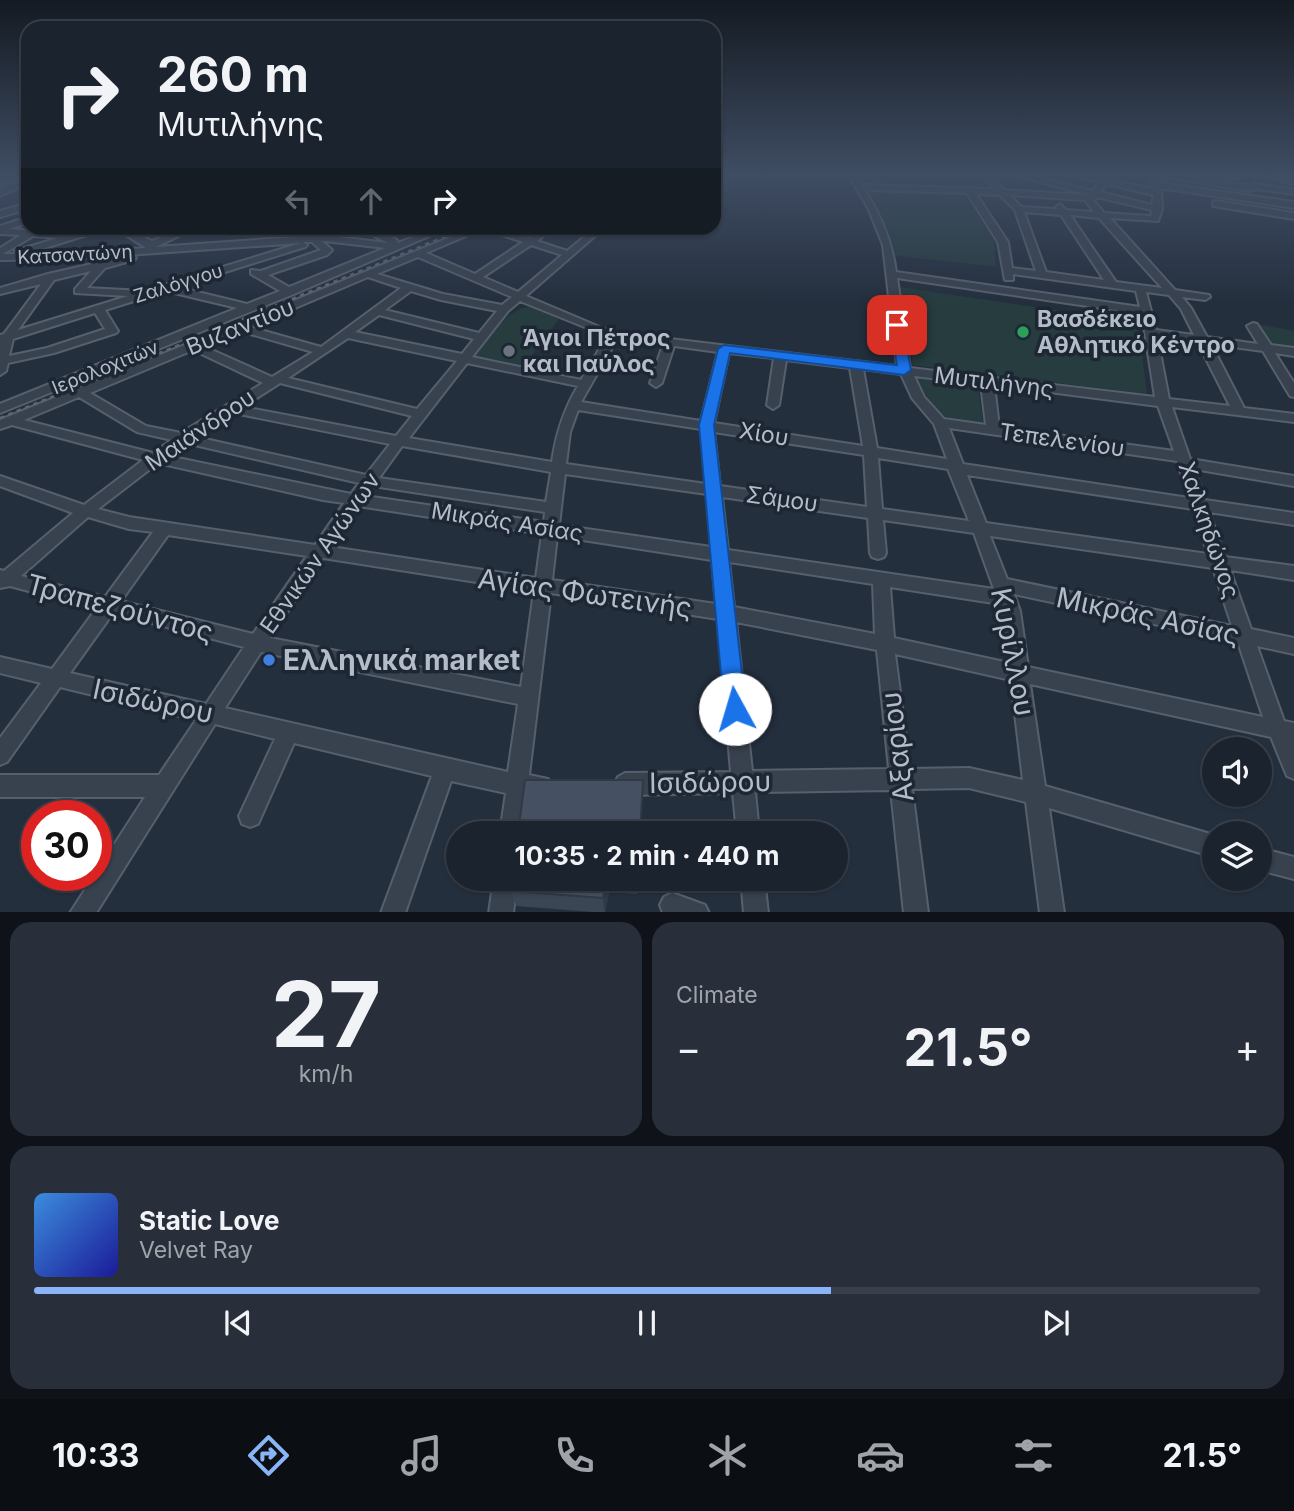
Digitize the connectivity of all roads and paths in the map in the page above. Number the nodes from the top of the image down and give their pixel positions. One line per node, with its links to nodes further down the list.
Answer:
1 (875, 217): 33 (street, Κυρίλλου)
2 (987, 217): 31 (street)
3 (1022, 217): 35 (street)
4 (1067, 217): 38 (street)
5 (1102, 217): 45 (street)
6 (21, 222): 7 (street)
7 (0, 230): 8 (street)
8 (21, 231)
9 (32, 235): 27 (street)
10 (61, 235): 27 (street)
11 (132, 235): 23 (street)
12 (177, 235): 23 (street)
13 (315, 235): 21 (street)
14 (333, 235): 21 (street, Ζαλόγγου)
15 (378, 235): 24 (street)
16 (428, 235): 24 (street, Ιερολοχιτών)
17 (462, 235): 25 (street, Βυζαντίου)
18 (510, 235): 22 (street)
19 (540, 235): 22 (street)
20 (591, 235): 26 (street, Εθνικών Αγώνων)
21 (320, 239): 23 (street, Κατσαντώνη); 24 (street, Κατσαντώνη); 29 (street, Ζαλόγγου); 34 (street)
22 (530, 242): 26 (street); 36 (street)
23 (155, 247): 28 (street, Κατσαντώνη); 30 (street)
24 (401, 247): 43 (street, Ιερολοχιτών)
25 (417, 253): 32 (street, Βυζαντίου); 36 (street, Μυτιλήνης)
26 (568, 254): 47 (street, Εθνικών Αγώνων)
27 (2, 256): 28 (street, Κατσαντώνη)
28 (68, 256): 37 (street)
29 (242, 264): 34 (street); 40 (street, Ζαλόγγου)
30 (102, 265): 37 (street); 46 (street)
31 (1008, 270): 35 (street); 44 (street)
32 (368, 274): 39 (street); 55 (street, Βυζαντίου)
33 (892, 274): 44 (street); 72 (street, Κυρίλλου)
34 (260, 275): 43 (street)
35 (1042, 275): 38 (street)
36 (475, 278): 47 (street, Μυτιλήνης)
37 (49, 279): 42 (street); 59 (street)
38 (1112, 284): 41 (street)
39 (409, 287): 51 (street); 52 (street, Μαιάνδρου)
40 (166, 288): 46 (street, Ζαλόγγου); 50 (street)
41 (1140, 288): 45 (street); 53 (street, Χαλκηδώνος)
42 (0, 291)
43 (290, 292): 50 (street, Ιερολοχιτών)
44 (1010, 292): 53 (street)
45 (1172, 293): 48 (street); 61 (street)
46 (145, 294): 49 (street, Ζαλόγγου)
47 (518, 296): 51 (street, Εθνικών Αγώνων); 58 (street, Μυτιλήνης)
48 (1205, 297)
49 (98, 308): 59 (street, Ζαλόγγου); 71 (street)
50 (250, 308): 85 (street, Ιερολοχιτών)
51 (504, 309): 60 (street, Εθνικών Αγώνων)
52 (377, 311): 57 (street, Μαιάνδρου); 60 (street)
53 (1147, 311): 56 (street, Χαλκηδώνος)
54 (1253, 326): 65 (street)
55 (239, 327): 63 (street, Βυζαντίου); 66 (street)
56 (1150, 333): 61 (street); 79 (street, Χαλκηδώνος)
57 (347, 334): 66 (street, Μαιάνδρου); 69 (street)
58 (613, 335): 62 (street, Μυτιλήνης); 76 (street)
59 (4, 337): 71 (street)
60 (481, 337): 69 (street, Εθνικών Αγώνων)
61 (1203, 340): 65 (street); 83 (street)
62 (670, 342): 64 (street, Μυτιλήνης); 75 (street)
63 (193, 346): 73 (street); 77 (street, Βυζαντίου)
64 (724, 349): 68 (street, Μυτιλήνης); 88 (street)
65 (1267, 349): 67 (street); 78 (street)
66 (323, 351): 73 (street, Μαιάνδρου)
67 (1294, 352)
68 (781, 355): 70 (street, Μυτιλήνης); 81 (street)
69 (463, 358): 76 (street); 84 (street, Εθνικών Αγώνων)
70 (856, 365): 72 (street, Μυτιλήνης); 92 (street)
71 (1, 366)
72 (904, 370): 74 (street, Μυτιλήνης); 87 (street, Κυρίλλου)
73 (275, 380): 82 (street, Μαιάνδρου); 84 (street)
74 (987, 381): 79 (street, Μυτιλήνης); 89 (street)
75 (656, 383)
76 (585, 384): 80 (street)
77 (80, 392): 85 (street, Βυζαντίου); 90 (street)
78 (1294, 393)
79 (1163, 402): 83 (street, Μυτιλήνης); 94 (street, Χαλκηδώνος)
80 (573, 405): 88 (street, Χίου); 96 (street)
81 (773, 405)
82 (231, 408): 90 (street, Μαιάνδρου); 91 (street, Σάμου)
83 (1239, 411): 86 (street, Μυτιλήνης)
84 (419, 414): 91 (street, Εθνικών Αγώνων)
85 (4, 418): 93 (street, Μικράς Ασίας)
86 (1294, 418)
87 (940, 423): 89 (street, Τεπελενίου); 95 (street, Κυρίλλου)
88 (707, 425): 92 (street, Χίου); 100 (street)
89 (993, 430): 94 (street, Τεπελενίου)
90 (184, 438): 93 (street, Μαιάνδρου); 98 (street)
91 (399, 440): 96 (street, Σάμου); 98 (street, Εθνικών Αγώνων)
92 (871, 452): 95 (street, Χίου); 105 (street)
93 (156, 458): 101 (street, Μικράς Ασίας); 104 (street, Μαιάνδρου)
94 (1184, 460): 99 (street, Τεπελενίου); 102 (street, Χαλκηδώνος)
95 (955, 466): 102 (street, Χίου); 107 (street, Κυρίλλου)
96 (558, 468): 100 (street, Σάμου); 103 (street)
97 (0, 481): 104 (street, Αγίας Φωτεινής)
98 (369, 481): 101 (street, Εθνικών Αγώνων); 103 (street)
99 (1294, 481)
100 (713, 489): 105 (street, Σάμου); 111 (street)
101 (355, 499): 109 (street, Μικράς Ασίας); 110 (street, Εθνικών Αγώνων)
102 (1200, 503): 106 (street, Χίου); 113 (street, Χαλκηδώνος)
103 (553, 508): 109 (street)
104 (85, 511): 108 (street, Αγίας Φωτεινής); 115 (street, Μαιάνδρου)
105 (876, 513): 107 (street, Σάμου); 112 (street)
106 (1294, 519)
107 (979, 528): 113 (street, Σάμου); 118 (street, Κυρίλλου)
108 (164, 529): 110 (street, Αγίας Φωτεινής); 119 (street)
109 (550, 529): 111 (street, Μικράς Ασίας); 117 (street)
110 (318, 553): 117 (street, Αγίας Φωτεινής); 122 (street, Εθνικών Αγώνων)
111 (720, 554): 116 (street, Μικράς Ασίας); 120 (street)
112 (878, 554)
113 (1221, 563): 114 (street, Σάμου); 121 (street, Χαλκηδώνος)
114 (1294, 573)
115 (2, 580): 119 (street, Τραπεζούντος)
116 (881, 581): 118 (street, Μικράς Ασίας); 123 (street, Αξαρίου)
117 (543, 588): 120 (street, Αγίας Φωτεινής); 128 (street)
118 (1004, 592): 121 (street, Μικράς Ασίας); 126 (street, Κυρίλλου)
119 (108, 604): 122 (street, Τραπεζούντος); 127 (street)
120 (726, 613): 123 (street, Αγίας Φωτεινής); 136 (street)
121 (1246, 636): 124 (street, Μικράς Ασίας); 131 (street, Χαλκηδώνος)
122 (257, 643): 128 (street, Τραπεζούντος); 129 (street, Εθνικών Αγώνων)
123 (885, 644): 126 (street, Αγίας Φωτεινής); 135 (street, Αξαρίου)
124 (1294, 646)
125 (0, 665): 127 (street, Ισιδώρου)
126 (1021, 674): 131 (street, Αγίας Φωτεινής); 142 (street, Κυρίλλου)
127 (54, 679): 129 (street, Ισιδώρου); 132 (street)
128 (529, 697): 138 (street)
129 (210, 714): 130 (street, Ισιδώρου); 141 (street, Εθνικών Αγώνων)
130 (289, 731): 133 (street, Ισιδώρου); 143 (street)
131 (1286, 731): 134 (street, Χαλκηδώνος)
132 (0, 755)
133 (445, 769): 138 (street, Ισιδώρου); 153 (street)
134 (1294, 769)
135 (901, 778): 136 (street, Ισιδώρου); 142 (street, Ισιδώρου); 157 (street, Αξαρίου)
136 (742, 781): 137 (street, Ισιδώρου); 145 (street)
137 (608, 784)
138 (518, 785): 139 (street, Ισιδώρου); 144 (street)
139 (555, 785)
140 (0, 786): 141 (street)
141 (163, 786): 152 (street, Εθνικών Αγώνων)
142 (1037, 794): 146 (street, Ισιδώρου); 158 (street, Κυρίλλου)
143 (250, 816)
144 (513, 821)
145 (747, 821)
146 (1202, 842)
147 (1272, 863): 148 (street)
148 (1294, 869)
149 (504, 891): 154 (street)
150 (753, 891): 156 (street)
151 (671, 905): 155 (street)
152 (82, 912)
153 (393, 912)
154 (501, 912)
155 (697, 912)
156 (755, 912)
157 (916, 912)
158 (1052, 912)

